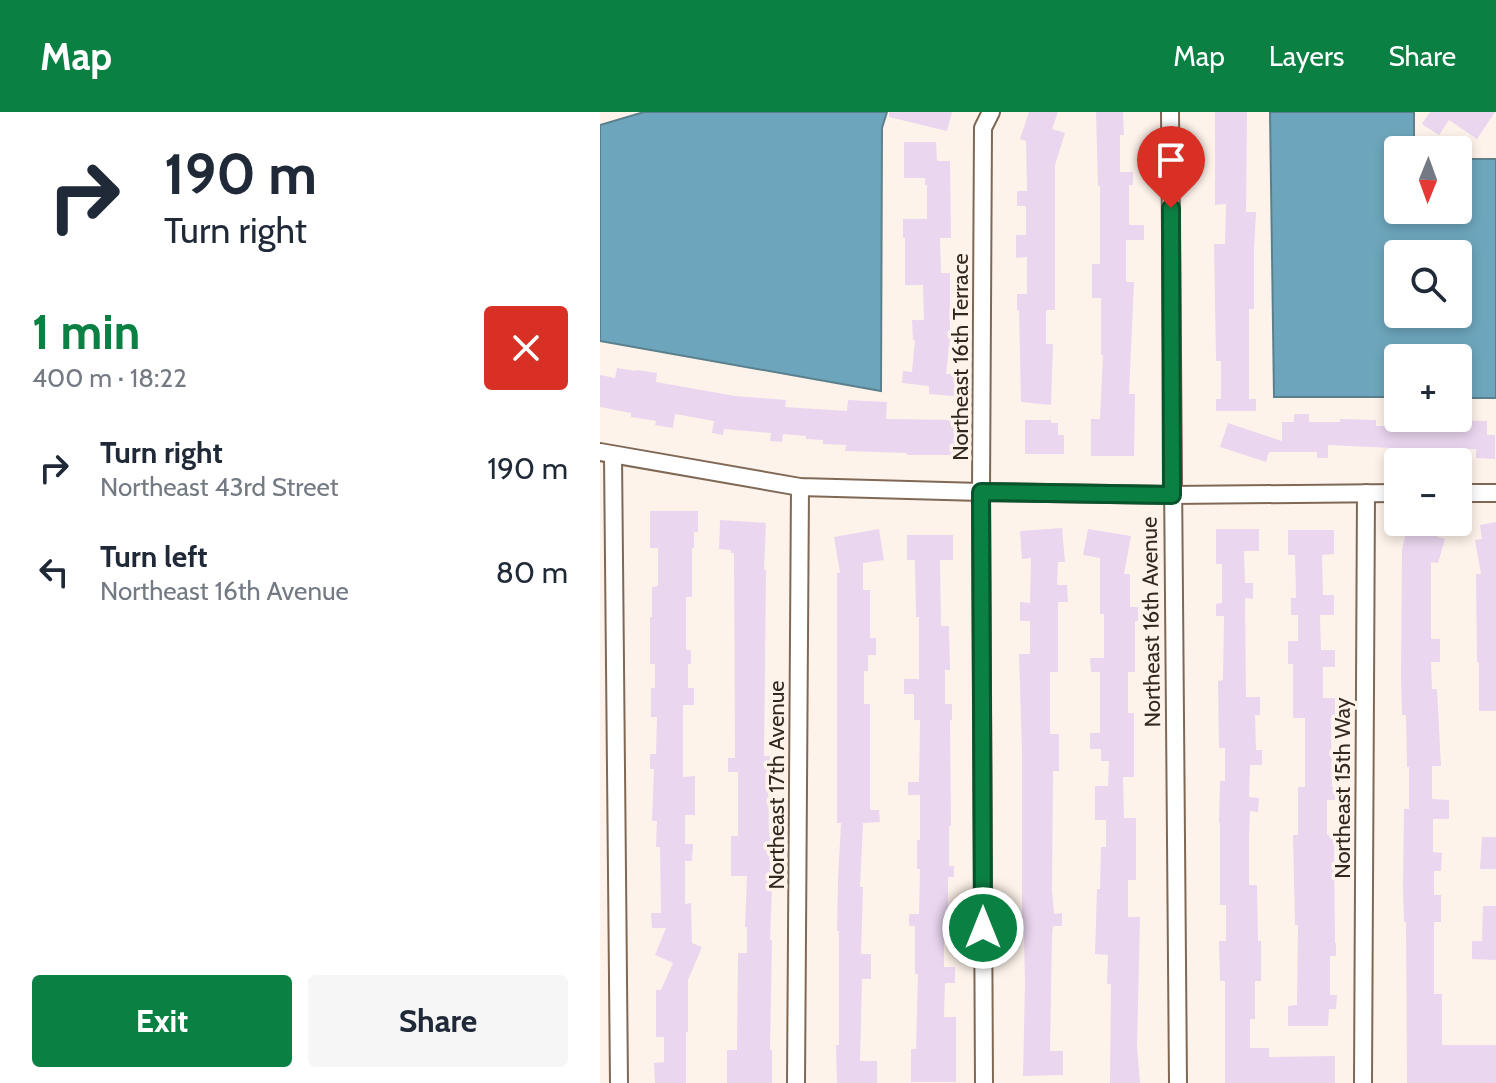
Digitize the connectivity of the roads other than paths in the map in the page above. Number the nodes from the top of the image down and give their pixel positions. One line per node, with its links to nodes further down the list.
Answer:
1 (991, 112): 5 (street, Northeast 16th Terrace)
2 (1170, 112): 10 (street, Northeast 16th Avenue)
3 (607, 454): 4 (street); 11 (street)
4 (800, 487): 5 (street); 12 (street, Northeast 17th Avenue)
5 (981, 492): 10 (street); 13 (street, Northeast 16th Terrace)
6 (1366, 493): 7 (street); 10 (street); 15 (street, Northeast 15th Way)
7 (1384, 493)
8 (1472, 493): 9 (street)
9 (1496, 493)
10 (1172, 495): 14 (street, Northeast 16th Avenue)
11 (619, 1083)
12 (796, 1083)
13 (984, 1083)
14 (1178, 1083)
15 (1363, 1083)

